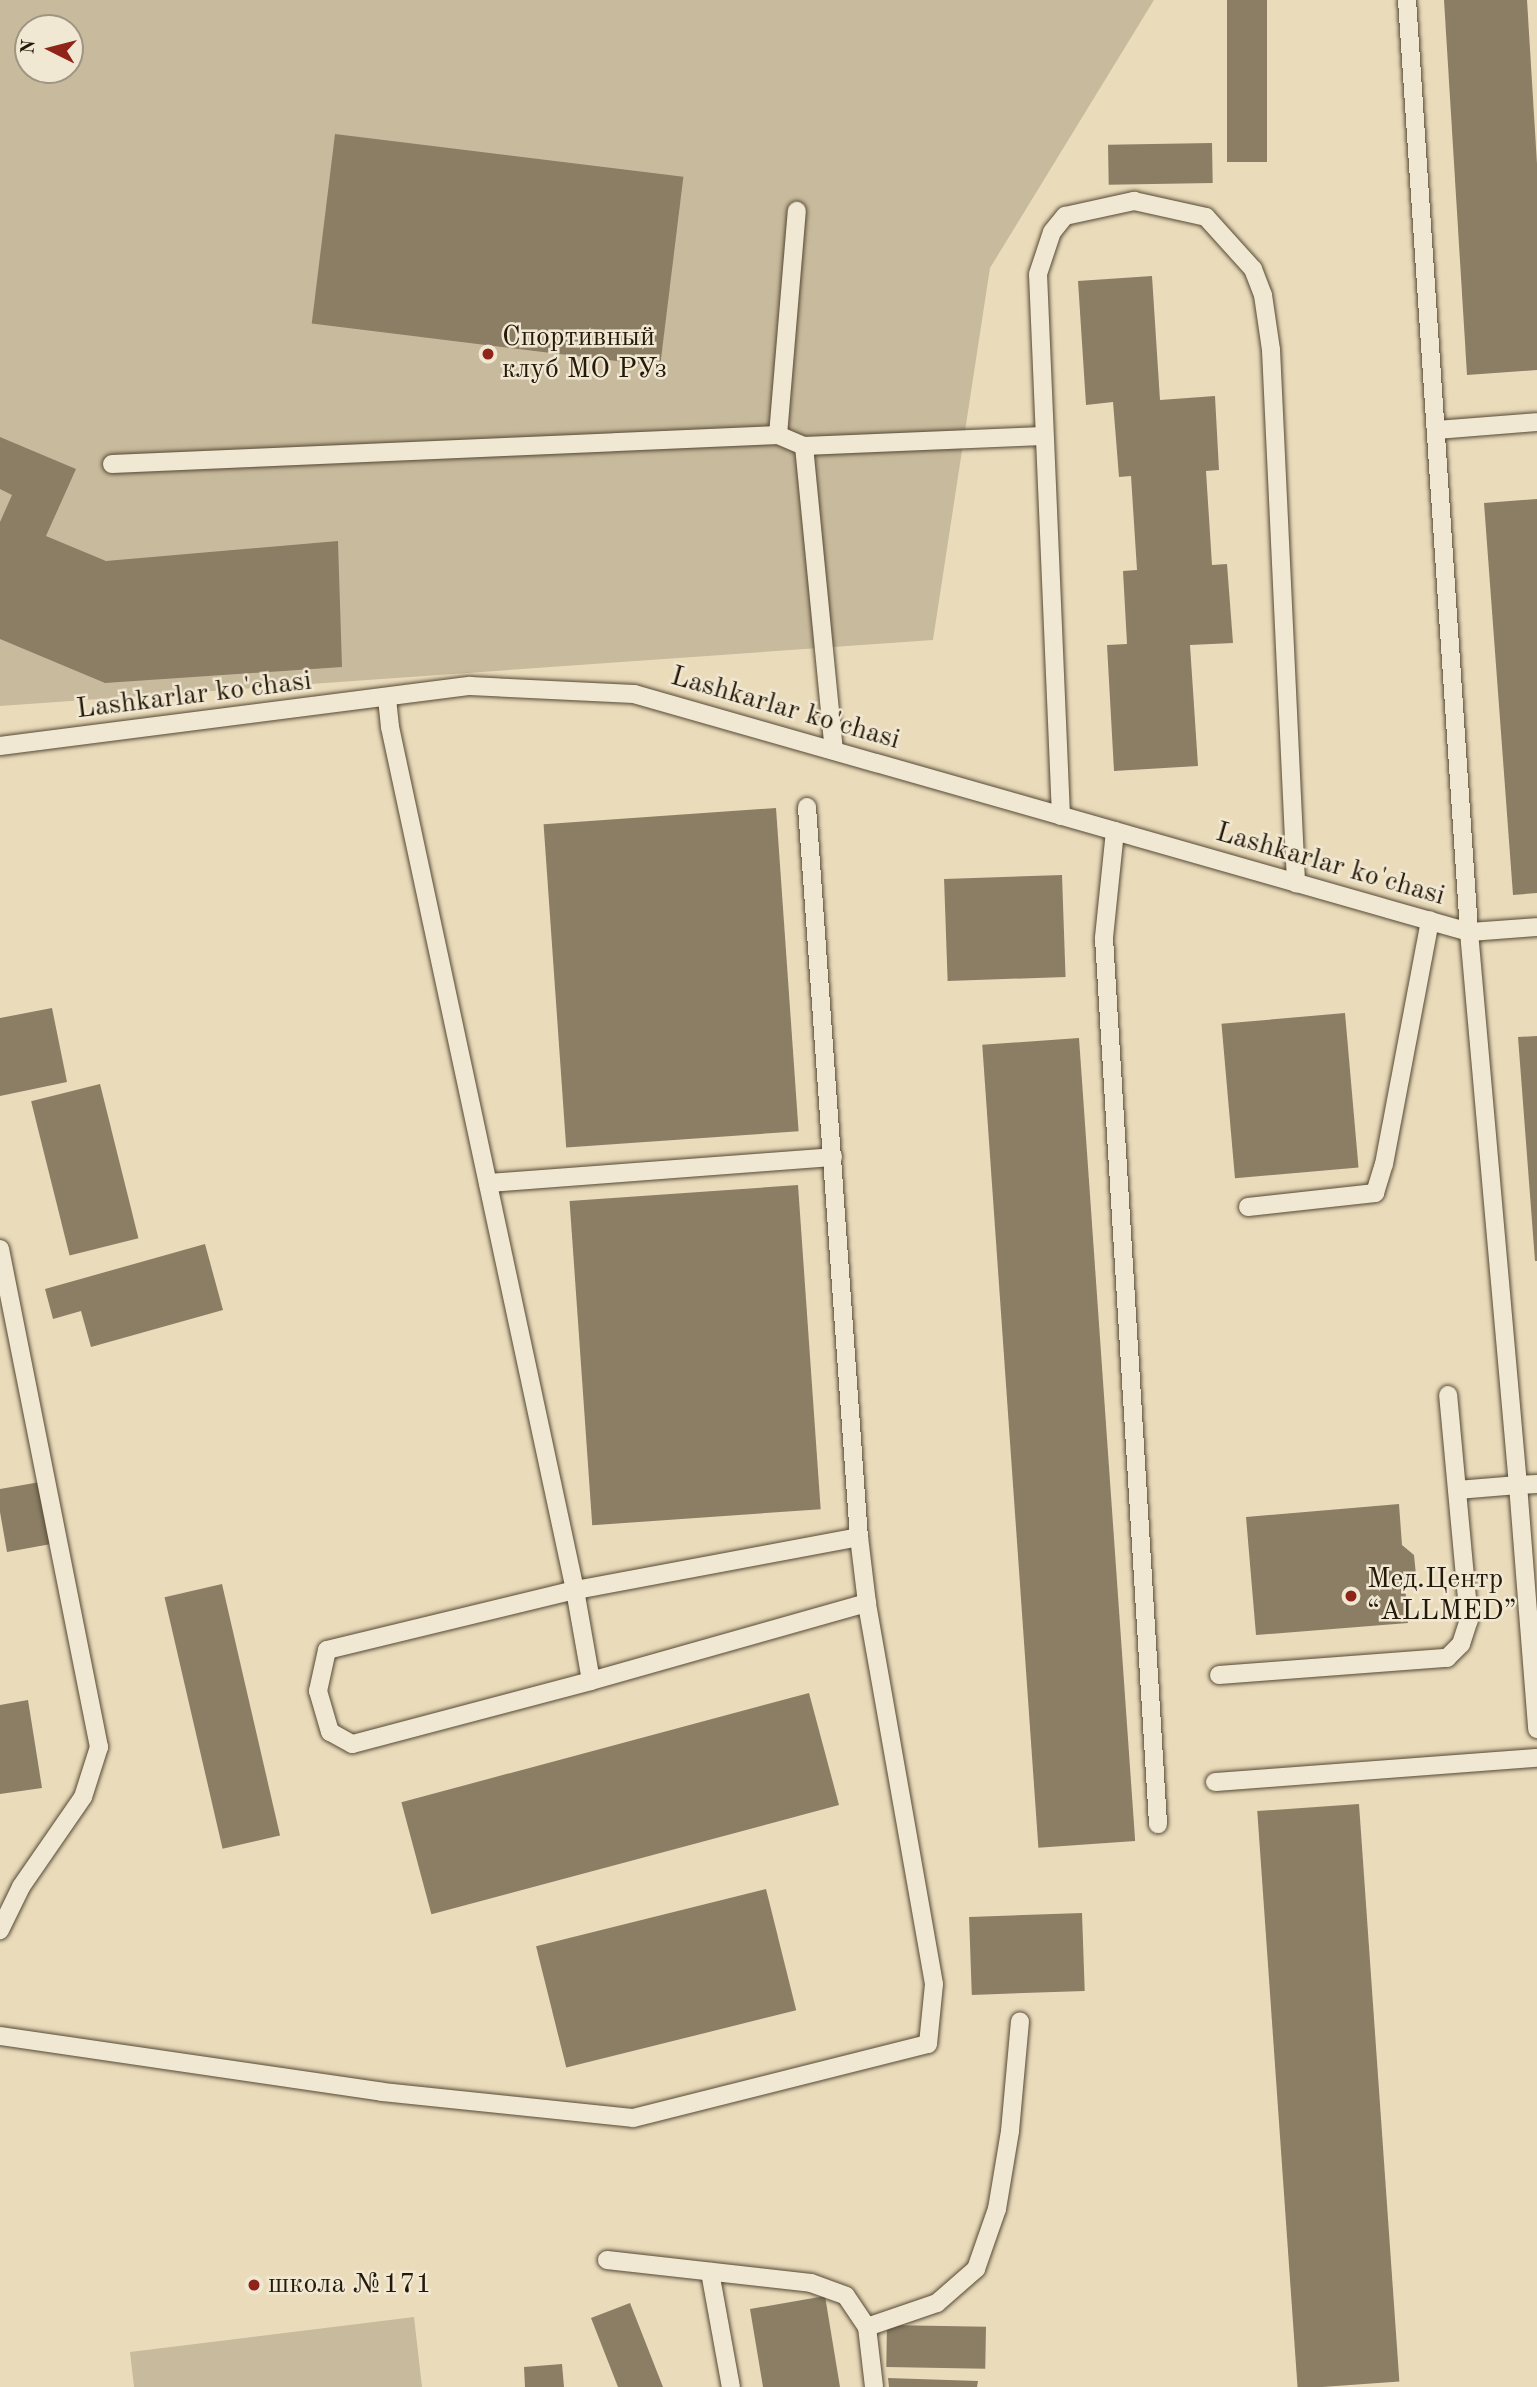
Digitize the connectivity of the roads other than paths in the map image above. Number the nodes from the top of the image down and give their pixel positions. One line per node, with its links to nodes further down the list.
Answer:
1 (1407, 0): 4 (lane)
2 (797, 211): 5 (lane)
3 (1537, 422): 4 (lane)
4 (1436, 430): 18 (lane)
5 (778, 435): 7 (lane); 8 (lane)
6 (1043, 436): 7 (lane); 13 (lane); 15 (lane)
7 (804, 446): 11 (lane)
8 (111, 464)
9 (387, 698): 10 (lane, Lashkarlar ko'chasi); 11 (lane, Lashkarlar ko'chasi); 20 (lane)
10 (0, 746)
11 (834, 751): 13 (lane, Lashkarlar ko'chasi)
12 (807, 807): 19 (lane)
13 (1061, 816): 14 (lane, Lashkarlar ko'chasi)
14 (1115, 831): 15 (lane, Lashkarlar ko'chasi); 35 (lane)
15 (1296, 883): 16 (lane, Lashkarlar ko'chasi)
16 (1430, 920): 18 (lane, Lashkarlar ko'chasi); 21 (lane)
17 (1537, 927): 18 (lane, Lashkarlar ko'chasi)
18 (1469, 932): 25 (lane)
19 (833, 1157): 20 (lane); 27 (lane)
20 (488, 1183): 28 (lane)
21 (1248, 1207)
22 (0, 1249): 36 (lane)
23 (1448, 1395): 26 (lane)
24 (1537, 1484): 25 (lane)
25 (1518, 1485): 26 (lane); 32 (lane)
26 (1457, 1490): 30 (lane)
27 (859, 1537): 28 (lane); 29 (lane)
28 (575, 1590): 31 (lane); 31 (lane)
29 (867, 1603): 31 (lane); 38 (lane)
30 (1219, 1675)
31 (591, 1681)
32 (1537, 1729)
33 (1537, 1758): 34 (lane)
34 (1215, 1782)
35 (1158, 1824)
36 (0, 1930)
37 (1020, 2021): 41 (lane)
38 (0, 2036)
39 (607, 2260): 40 (lane)
40 (710, 2272): 41 (lane); 42 (lane)
41 (867, 2327): 43 (lane)
42 (731, 2387)
43 (874, 2387)

